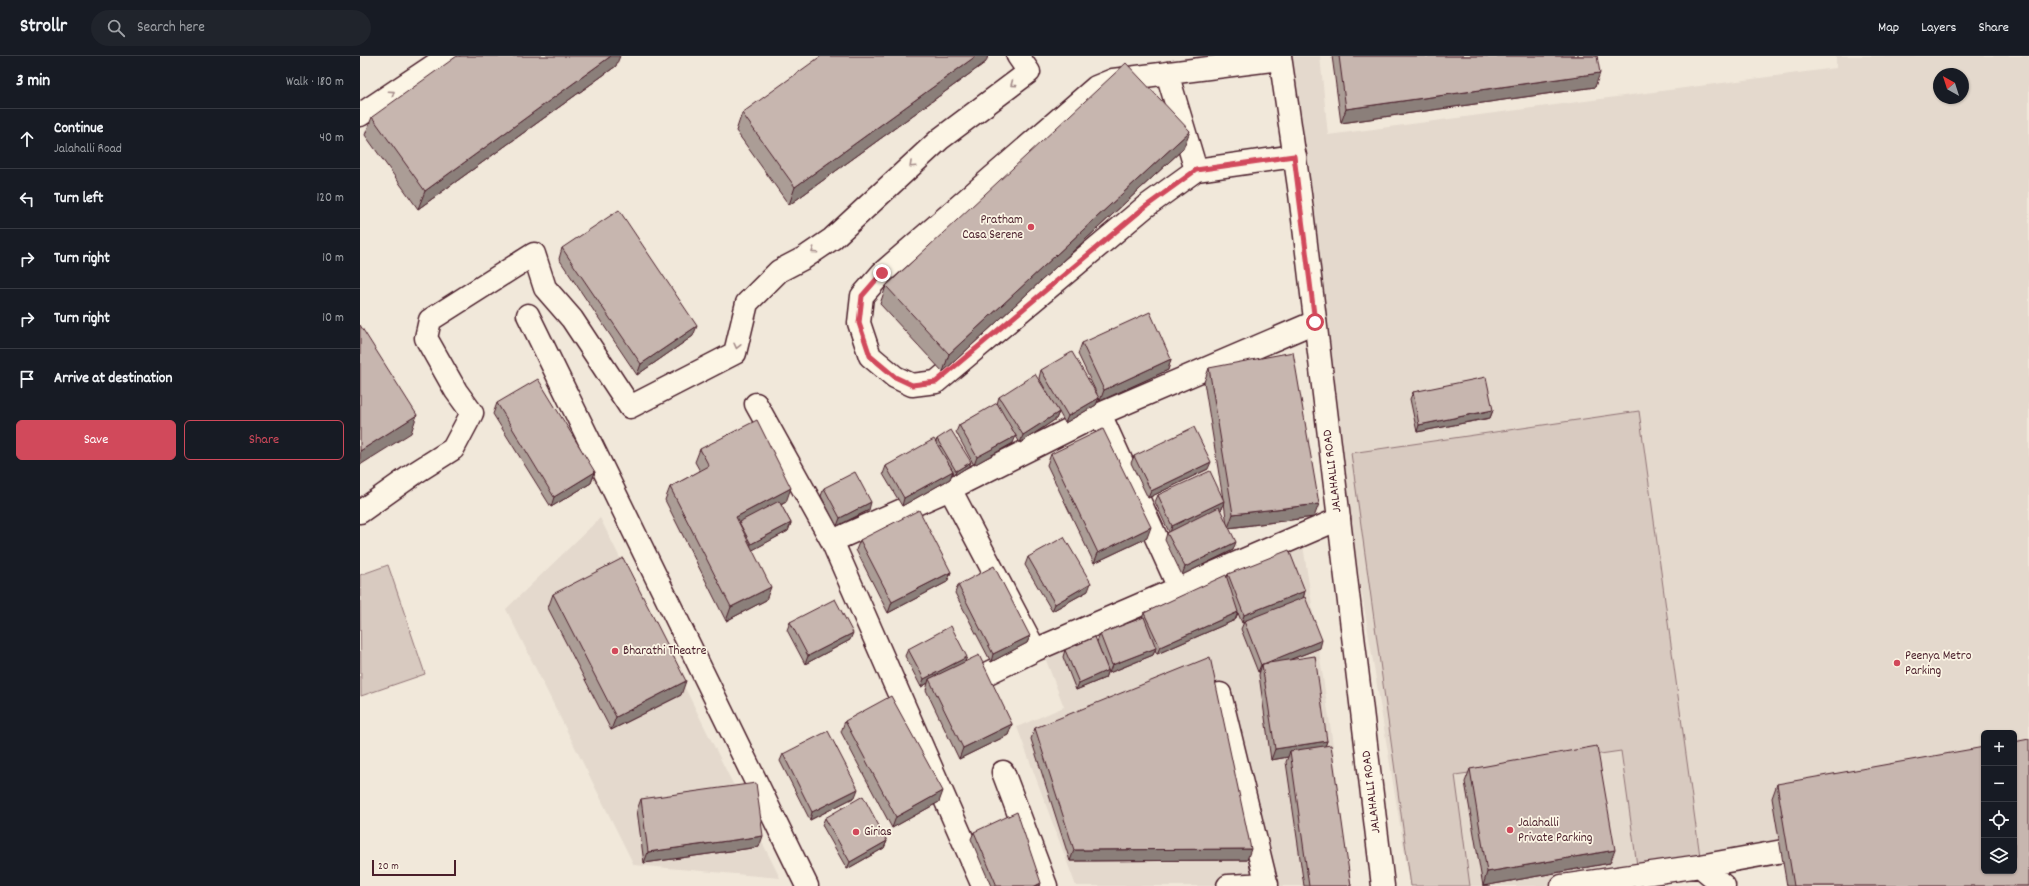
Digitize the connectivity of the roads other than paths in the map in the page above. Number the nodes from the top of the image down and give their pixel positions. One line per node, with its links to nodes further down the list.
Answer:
1 (448, 56): 5 (street, one-way to 1)
2 (1018, 56): 13 (street, one-way to 13)
3 (1280, 57): 4 (street); 6 (street, JALAHALLI ROAD)
4 (1167, 73): 7 (street); 7 (street)
5 (360, 115)
6 (1294, 156): 7 (street); 9 (street, JALAHALLI ROAD)
7 (1196, 170)
8 (528, 315): 24 (street)
9 (1315, 322): 11 (street); 14 (street, JALAHALLI ROAD)
10 (756, 404): 15 (street)
11 (1100, 414): 12 (street); 16 (street)
12 (950, 489): 15 (street); 17 (street)
13 (360, 512)
14 (1339, 519): 16 (street); 28 (street, JALAHALLI ROAD)
15 (832, 541): 25 (street)
16 (1179, 588): 17 (street)
17 (1035, 650): 18 (street)
18 (986, 674)
19 (1220, 694): 23 (street)
20 (1003, 772): 26 (street)
21 (1830, 843): 22 (street)
22 (1700, 866): 29 (street); 30 (street)
23 (1267, 885): 27 (street)
24 (807, 886)
25 (983, 886)
26 (1046, 886)
27 (1228, 886)
28 (1383, 886)
29 (1562, 886)
30 (1724, 886)

